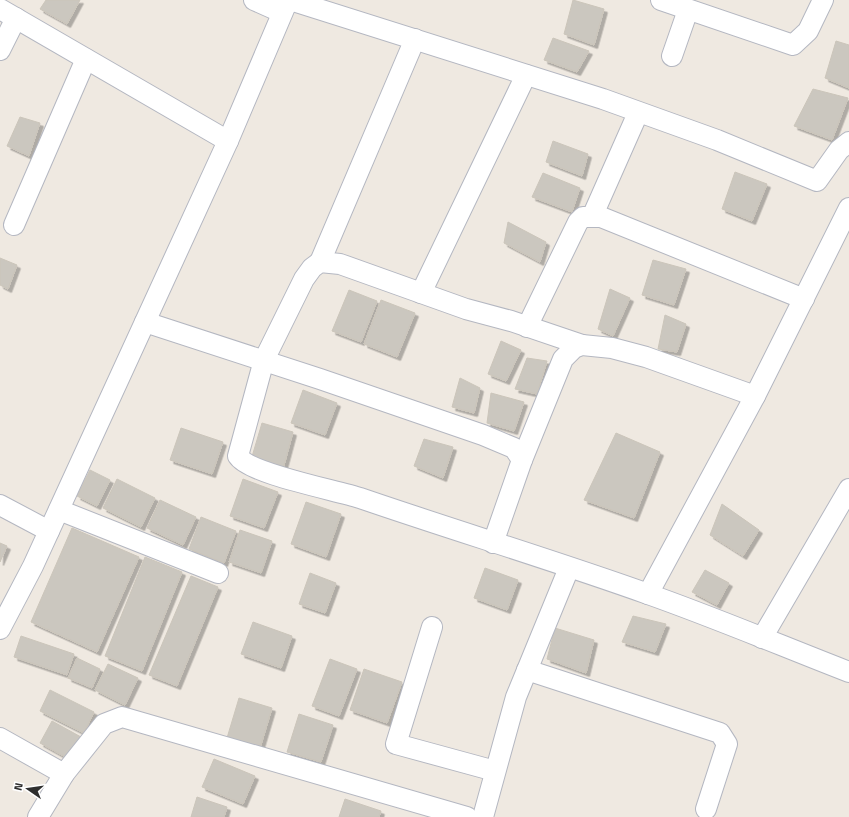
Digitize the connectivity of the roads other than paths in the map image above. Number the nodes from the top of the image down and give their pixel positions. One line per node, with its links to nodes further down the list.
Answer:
1 (254, 0): 4 (street)
2 (661, 0): 5 (street)
3 (823, 0): 5 (street)
4 (286, 4): 7 (street); 13 (street)
5 (688, 10): 9 (street)
6 (8, 14): 8 (street); 10 (street)
7 (415, 39): 11 (street); 18 (street)
8 (0, 50)
9 (672, 56)
10 (86, 59): 13 (street); 17 (street)
11 (526, 75): 12 (street); 19 (street)
12 (638, 113): 14 (street); 16 (street)
13 (228, 140): 21 (street)
14 (849, 142)
15 (849, 208): 20 (street)
16 (592, 217): 20 (street); 22 (street)
17 (14, 225)
18 (320, 262): 19 (street); 24 (street)
19 (421, 293): 22 (street)
20 (804, 299): 25 (street)
21 (145, 322): 24 (street); 29 (street)
22 (527, 327): 23 (street)
23 (582, 345): 25 (street); 26 (street)
24 (264, 360): 26 (street); 31 (street)
25 (755, 396): 34 (street)
26 (522, 460): 31 (street)
27 (849, 489): 37 (street)
28 (0, 505): 30 (street)
29 (59, 510): 30 (street); 33 (street)
30 (49, 532): 36 (street)
31 (494, 543): 32 (street)
32 (569, 568): 34 (street); 38 (street)
33 (218, 573)
34 (648, 594): 37 (street)
35 (432, 627): 41 (street)
36 (0, 629)
37 (762, 638): 39 (street)
38 (527, 670): 41 (street); 43 (street)
39 (849, 672)
40 (0, 738): 42 (street)
41 (496, 771): 46 (street)
42 (64, 774): 44 (street); 45 (street)
43 (706, 809)
44 (38, 817)
45 (468, 817)
46 (483, 817)

